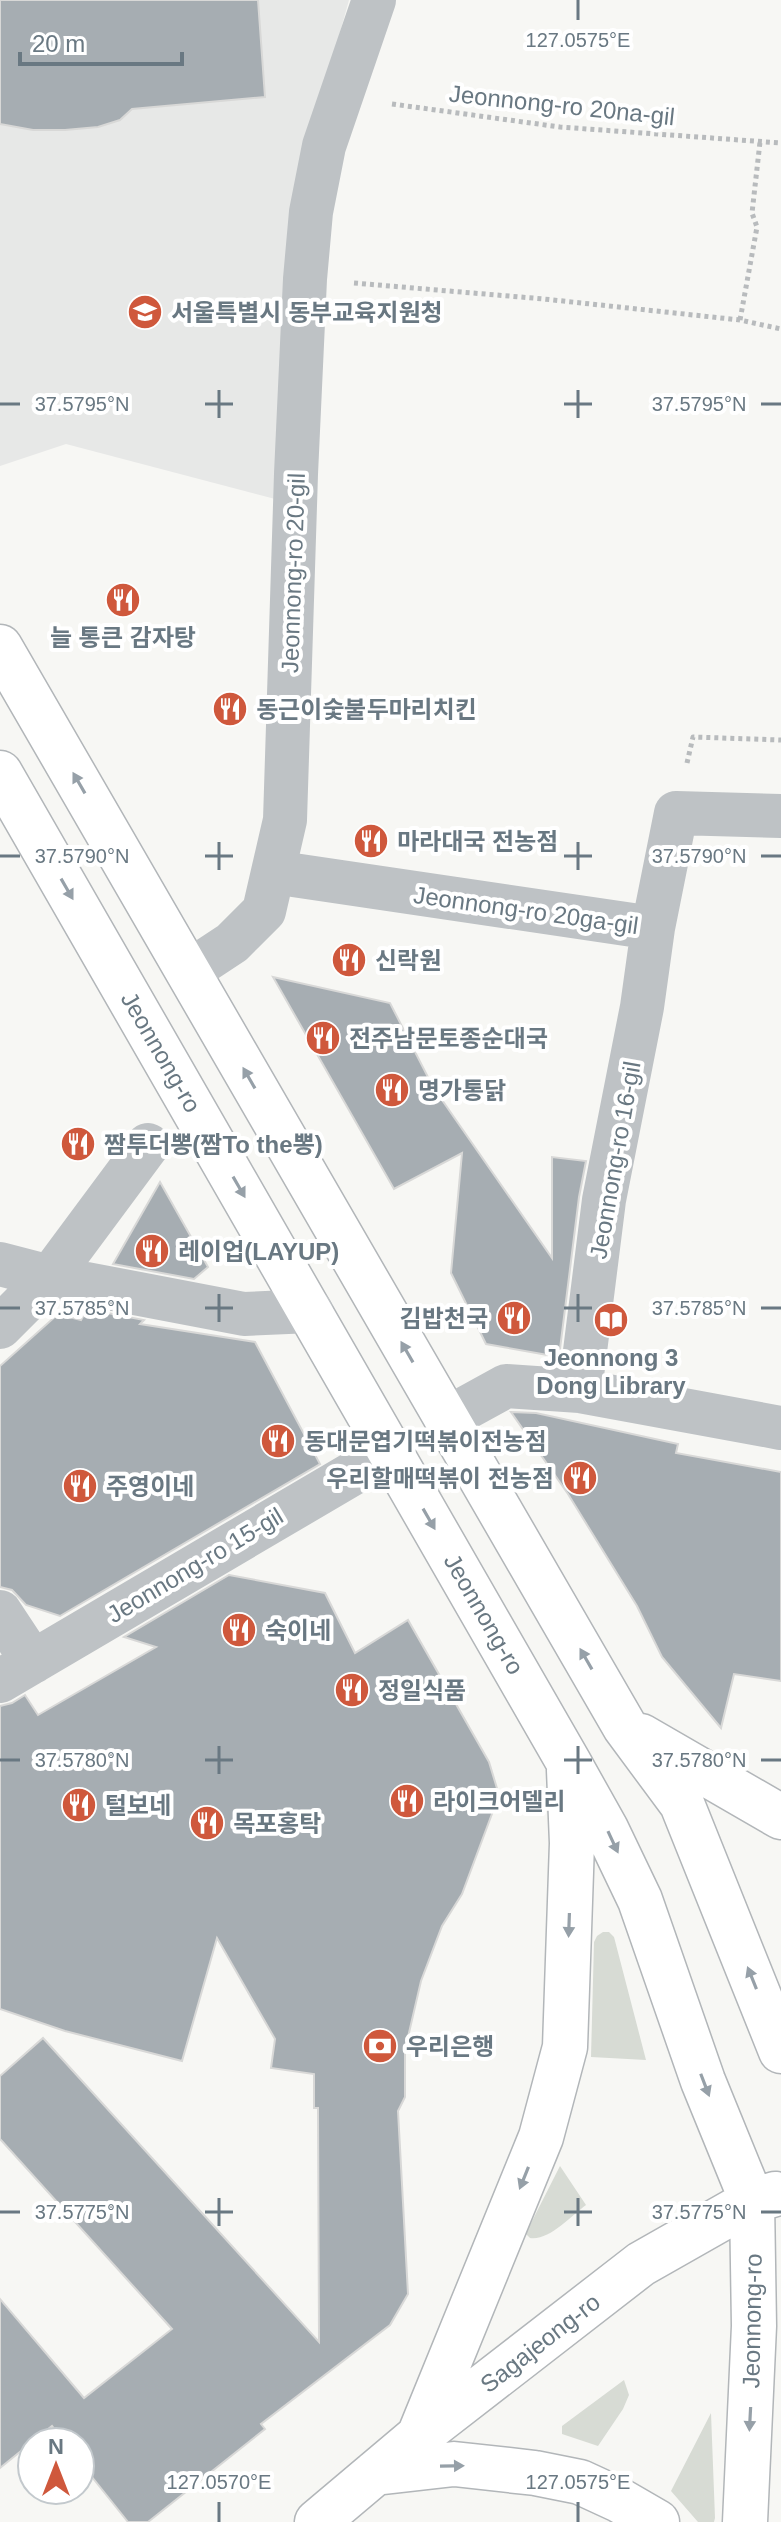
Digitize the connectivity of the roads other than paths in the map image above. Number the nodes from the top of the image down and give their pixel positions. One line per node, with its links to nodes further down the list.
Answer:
1 (374, 0): 5 (street, Jeonnong-ro 20-gil)
2 (0, 647): 7 (main road, one-way to 2)
3 (0, 773): 11 (main road, Jeonnong-ro, one-way to 11)
4 (781, 816): 6 (street, Jeonnong-ro 20ga-gil)
5 (273, 872): 6 (street, Jeonnong-ro 20ga-gil); 7 (street, Jeonnong-ro 20-gil)
6 (653, 928): 13 (street, Jeonnong-ro 16-gil)
7 (188, 972): 14 (main road, one-way to 7)
8 (148, 1145): 10 (street)
9 (0, 1264): 10 (street)
10 (50, 1277): 11 (street); 12 (street)
11 (311, 1311): 16 (main road, Jeonnong-ro)
12 (0, 1327)
13 (580, 1391): 14 (street); 15 (street)
14 (446, 1419): 19 (main road, one-way to 14)
15 (781, 1428)
16 (391, 1451): 18 (street, Jeonnong-ro 15-gil); 20 (main road, Jeonnong-ro, one-way to 20)
17 (0, 1612): 18 (street)
18 (16, 1671)
19 (625, 1727): 21 (main road); 22 (main road, one-way to 19)
20 (569, 1763): 23 (main road, Jeonnong-ro, one-way to 23); 24 (main road, one-way to 24)
21 (781, 1817)
22 (781, 2051)
23 (767, 2196): 24 (main road, Sagajeong-ro); 28 (main road, Jeonnong-ro, one-way to 28)
24 (419, 2436): 25 (main road, Sagajeong-ro)
25 (375, 2473): 26 (main road, Sagajeong-ro); 27 (main road, one-way to 27)
26 (317, 2522)
27 (657, 2522)
28 (745, 2522)

